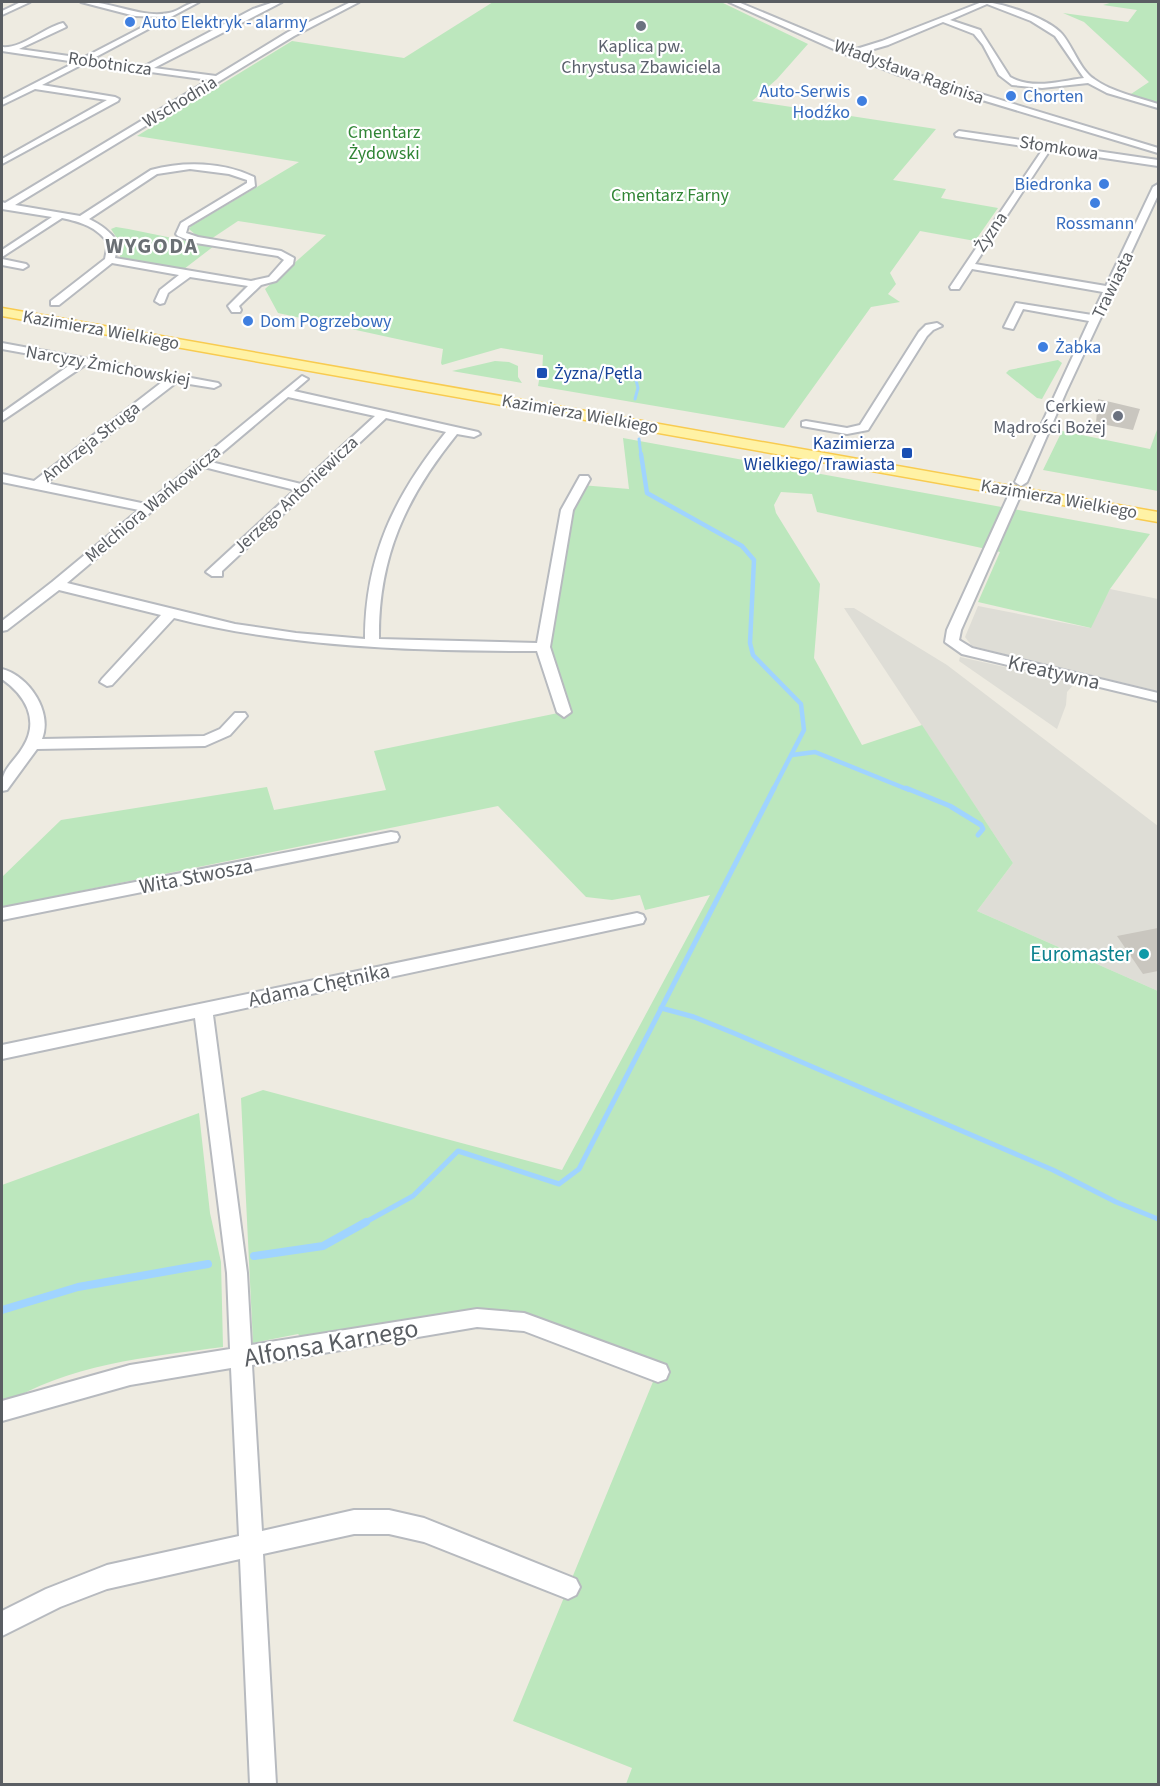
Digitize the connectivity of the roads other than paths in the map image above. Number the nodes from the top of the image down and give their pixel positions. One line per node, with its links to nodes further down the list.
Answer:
1 (26, 2): 10 (street)
2 (85, 2): 9 (street)
3 (121, 2): 9 (street)
4 (196, 2): 11 (street)
5 (279, 2): 17 (street)
6 (355, 2): 18 (street, Wschodnia)
7 (733, 2): 15 (street, Władysława Raginisa)
8 (987, 2): 12 (street); 19 (street)
9 (109, 7): 11 (street)
10 (2, 13)
11 (167, 15): 16 (street)
12 (943, 20): 15 (street); 19 (street)
13 (63, 26): 14 (street)
14 (6, 51): 16 (street, Robotnicza)
15 (850, 53): 25 (street, Władysława Raginisa)
16 (82, 60): 17 (street, Robotnicza); 20 (street)
17 (146, 69): 18 (street, Robotnicza)
18 (219, 79): 29 (street, Wschodnia)
19 (1089, 80): 22 (street)
20 (32, 86): 21 (street); 26 (street)
21 (2, 102)
22 (1158, 106)
23 (959, 134): 24 (street, Słomkowa)
24 (1048, 147): 27 (street, Słomkowa); 36 (street, Żyzna)
25 (1158, 151)
26 (2, 162)
27 (1158, 163)
28 (1158, 187): 40 (street, Trawiasta)
29 (3, 207): 30 (street)
30 (61, 215): 31 (street); 32 (street)
31 (82, 219): 33 (street); 38 (street)
32 (2, 254)
33 (110, 260): 37 (street); 43 (street)
34 (2, 262): 35 (street)
35 (23, 266)
36 (969, 266): 39 (street, Żyzna); 40 (street)
37 (188, 274): 38 (street); 41 (street)
38 (257, 283): 44 (street)
39 (955, 287)
40 (1110, 290): 46 (street, Trawiasta)
41 (160, 301)
42 (2, 302): 55 (main road, Kazimierza Wielkiego)
43 (55, 303)
44 (236, 310)
45 (2, 312): 55 (main road, Kazimierza Wielkiego)
46 (1096, 319): 48 (street); 65 (street, Trawiasta)
47 (937, 326): 58 (street)
48 (1009, 327)
49 (2, 346): 50 (street, Narcyzy Żmichowskiej)
50 (83, 361): 51 (street, Narcyzy Żmichowskiej); 57 (street)
51 (175, 378): 53 (street, Narcyzy Żmichowskiej); 64 (street, Andrzeja Struga)
52 (302, 379): 54 (street, Melchiora Wańkowicza)
53 (214, 385)
54 (286, 393): 56 (street, Jerzego Antoniewicza); 61 (street, Melchiora Wańkowicza)
55 (513, 398): 65 (main road, Kazimierza Wielkiego)
56 (383, 415): 59 (street, Jerzego Antoniewicza); 66 (street, Jerzego Antoniewicza)
57 (2, 418)
58 (806, 424)
59 (454, 430): 60 (street); 75 (street)
60 (474, 434)
61 (202, 463): 66 (street); 68 (street, Melchiora Wańkowicza)
62 (3, 479): 64 (street)
63 (584, 479): 76 (street)
64 (36, 485): 68 (street)
65 (1019, 487): 67 (main road, Kazimierza Wielkiego); 69 (main road, Kazimierza Wielkiego); 74 (street, Trawiasta)
66 (303, 488): 70 (street, Jerzego Antoniewicza)
67 (1158, 506)
68 (148, 508): 71 (street, Melchiora Wańkowicza)
69 (1158, 517)
70 (217, 573)
71 (57, 585): 72 (street); 73 (street, Melchiora Wańkowicza)
72 (170, 614): 75 (street); 78 (street)
73 (2, 627)
74 (952, 642): 79 (street, Kreatywna)
75 (372, 644): 76 (street)
76 (543, 647): 80 (street)
77 (2, 673): 82 (street)
78 (106, 682)
79 (1158, 697)
80 (564, 712)
81 (240, 716): 82 (street)
82 (33, 744): 83 (street)
83 (2, 786)
84 (391, 837): 85 (street, Wita Stwosza)
85 (2, 914)
86 (638, 919): 87 (street, Adama Chętnika)
87 (203, 1009): 88 (street, Adama Chętnika); 89 (street)
88 (2, 1052)
89 (240, 1358): 90 (street, Alfonsa Karnego); 91 (street, Alfonsa Karnego); 92 (street)
90 (658, 1372)
91 (2, 1412)
92 (250, 1546): 93 (street); 94 (street); 95 (street)
93 (568, 1587)
94 (2, 1624)
95 (263, 1785)

